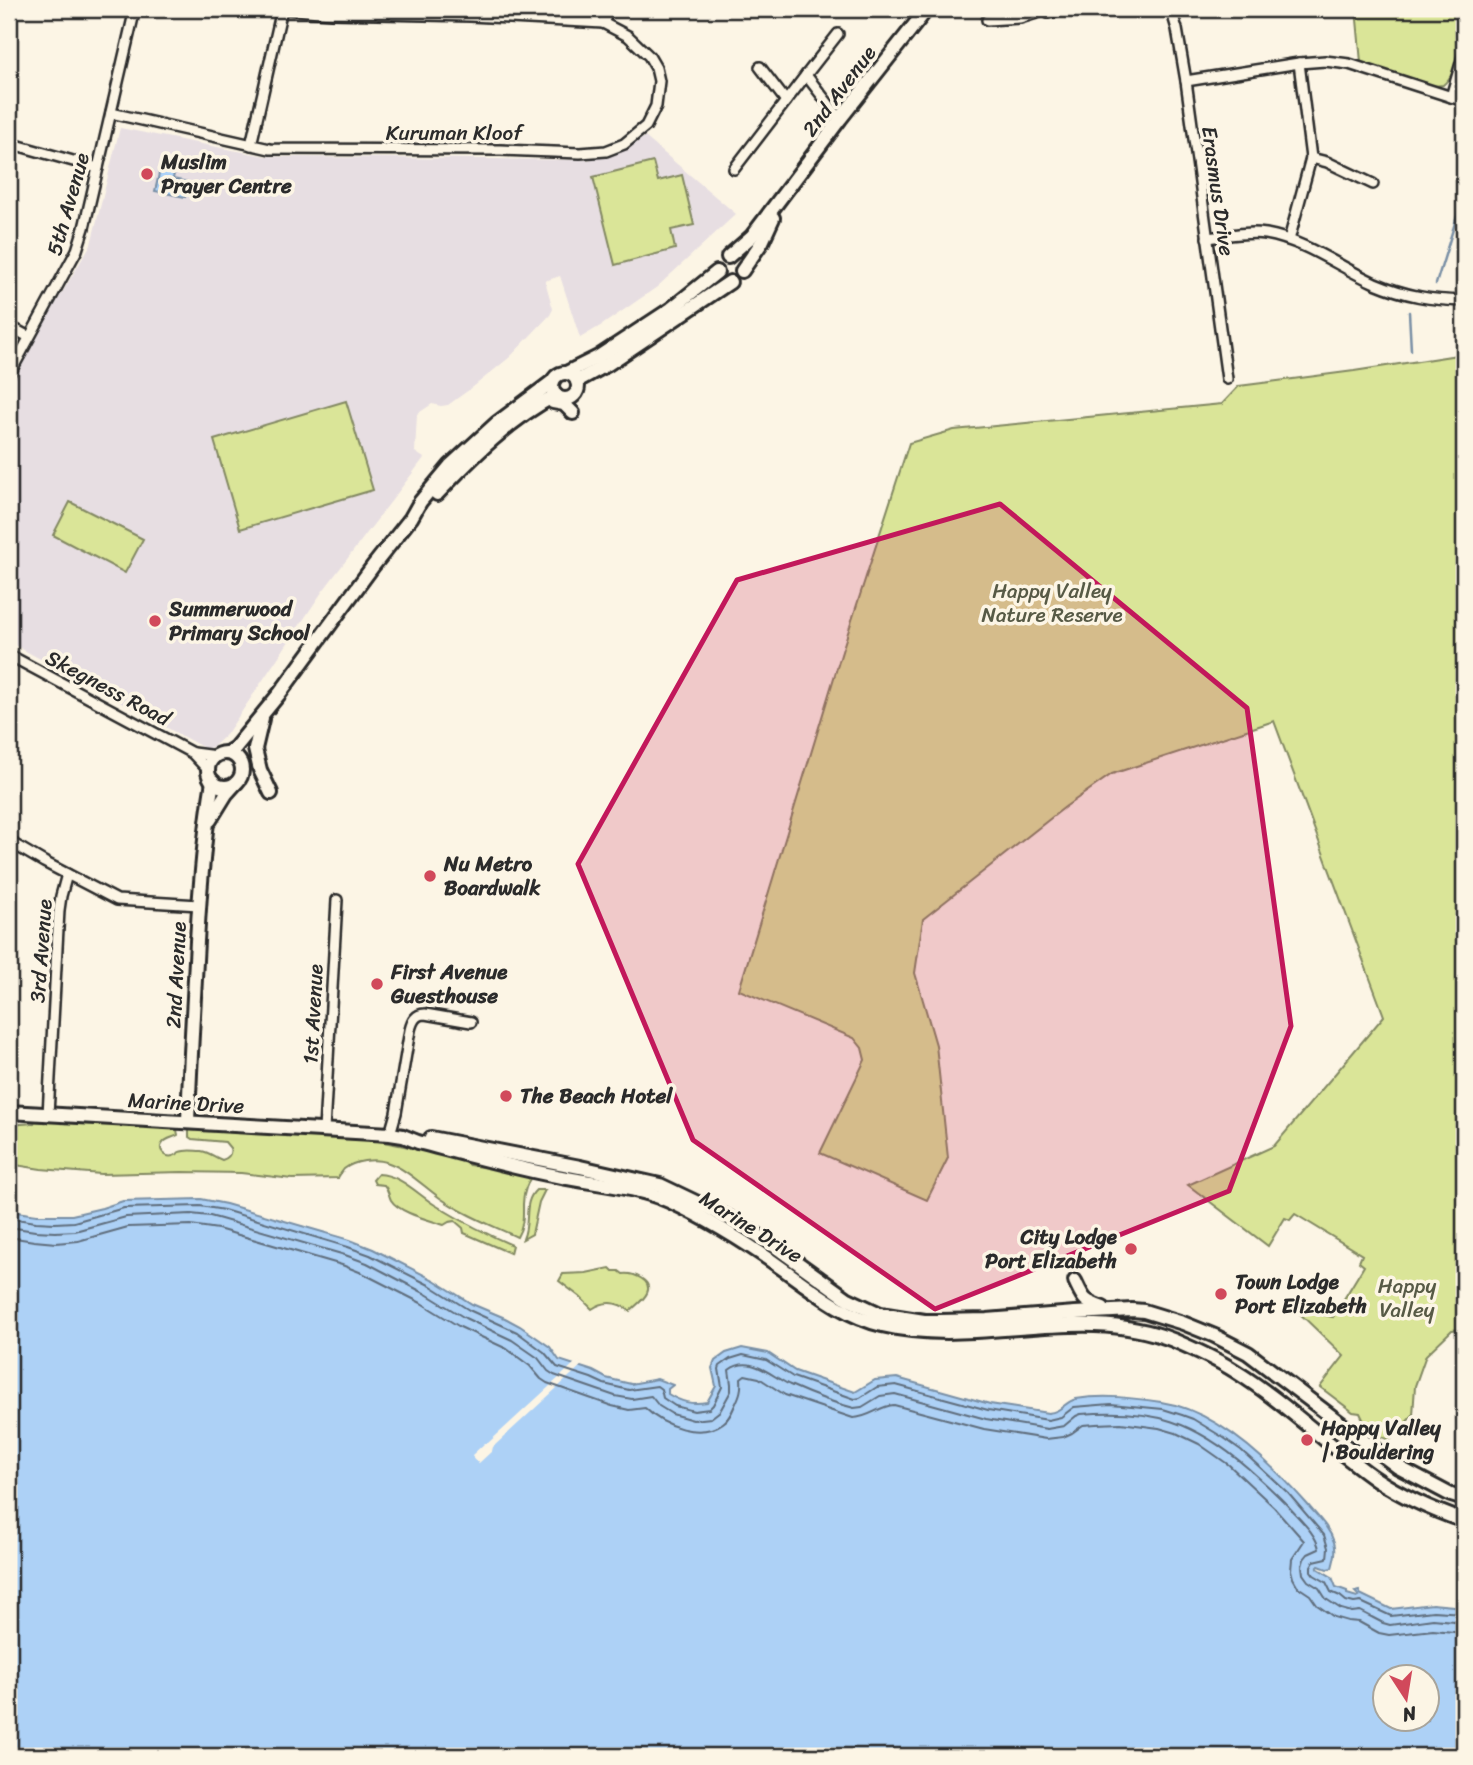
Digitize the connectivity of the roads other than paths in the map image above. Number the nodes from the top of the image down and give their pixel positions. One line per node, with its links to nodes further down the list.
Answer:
1 (135, 9): 19 (street, 5th Avenue)
2 (283, 9): 9 (street); 22 (street)
3 (609, 9): 9 (street)
4 (927, 9): 20 (main road, 2nd Avenue)
5 (1063, 9): 7 (street)
6 (1171, 9): 15 (street, Erasmus Drive)
7 (1043, 10): 8 (street)
8 (986, 20)
9 (603, 23): 22 (street, Kuruman Kloof)
10 (838, 34): 14 (street)
11 (1464, 53): 16 (street)
12 (1299, 63): 15 (street); 16 (street); 23 (street)
13 (760, 67): 17 (street)
14 (806, 75): 17 (street); 20 (street)
15 (1186, 81): 28 (street, Erasmus Drive)
16 (1451, 97): 18 (street)
17 (786, 101): 25 (street)
18 (1464, 101)
19 (111, 113): 22 (street, Kuruman Kloof); 24 (street, 5th Avenue)
20 (840, 119): 27 (main road, 2nd Avenue)
21 (9, 143): 24 (street)
22 (251, 145)
23 (1311, 158): 26 (street); 29 (street)
24 (98, 168): 36 (street, 5th Avenue)
25 (734, 169)
26 (1373, 184)
27 (782, 198): 30 (main road, 2nd Avenue); 31 (main road, 2nd Avenue)
28 (1207, 238): 29 (street); 39 (street, Erasmus Drive)
29 (1289, 240): 34 (street)
30 (728, 257): 31 (main road); 32 (main road, 2nd Avenue)
31 (742, 271): 33 (main road, 2nd Avenue)
32 (717, 272): 33 (main road); 38 (main road, 2nd Avenue)
33 (730, 282): 38 (main road, 2nd Avenue)
34 (1464, 302)
35 (9, 326): 36 (street)
36 (29, 337): 37 (street, 5th Avenue)
37 (9, 375)
38 (571, 377): 40 (main road, 2nd Avenue); 41 (main road, 2nd Avenue)
39 (1227, 379)
40 (553, 381): 41 (main road); 44 (main road, 2nd Avenue)
41 (556, 395): 43 (main road, 2nd Avenue)
42 (573, 413): 43 (main road)
43 (524, 415): 44 (main road, 2nd Avenue)
44 (465, 458): 46 (main road, 2nd Avenue)
45 (9, 655): 47 (street, Skegness Road)
46 (260, 719): 48 (main road, 2nd Avenue); 49 (main road, 2nd Avenue); 52 (main road)
47 (191, 753): 48 (street, Skegness Road); 50 (street, Skegness Road)
48 (222, 755): 49 (main road); 50 (main road)
49 (239, 761): 51 (main road)
50 (211, 776): 51 (main road); 53 (main road, 2nd Avenue)
51 (236, 783): 53 (main road, 2nd Avenue)
52 (271, 793)
53 (205, 830): 57 (main road, 2nd Avenue)
54 (9, 840): 55 (street)
55 (67, 874): 57 (street); 60 (street, 3rd Avenue)
56 (337, 900): 62 (street, 1st Avenue)
57 (199, 905): 61 (main road, 2nd Avenue)
58 (471, 1022): 63 (street)
59 (9, 1112): 60 (main road, Marine Drive)
60 (48, 1115): 61 (main road, Marine Drive)
61 (188, 1122): 62 (main road, Marine Drive)
62 (324, 1130): 63 (main road, Marine Drive)
63 (396, 1135): 66 (main road, Marine Drive); 66 (main road, Marine Drive)
64 (1075, 1281): 65 (main road)
65 (1110, 1311): 66 (main road); 67 (main road)
66 (1075, 1319): 68 (main road)
67 (1464, 1499)
68 (1464, 1521)

